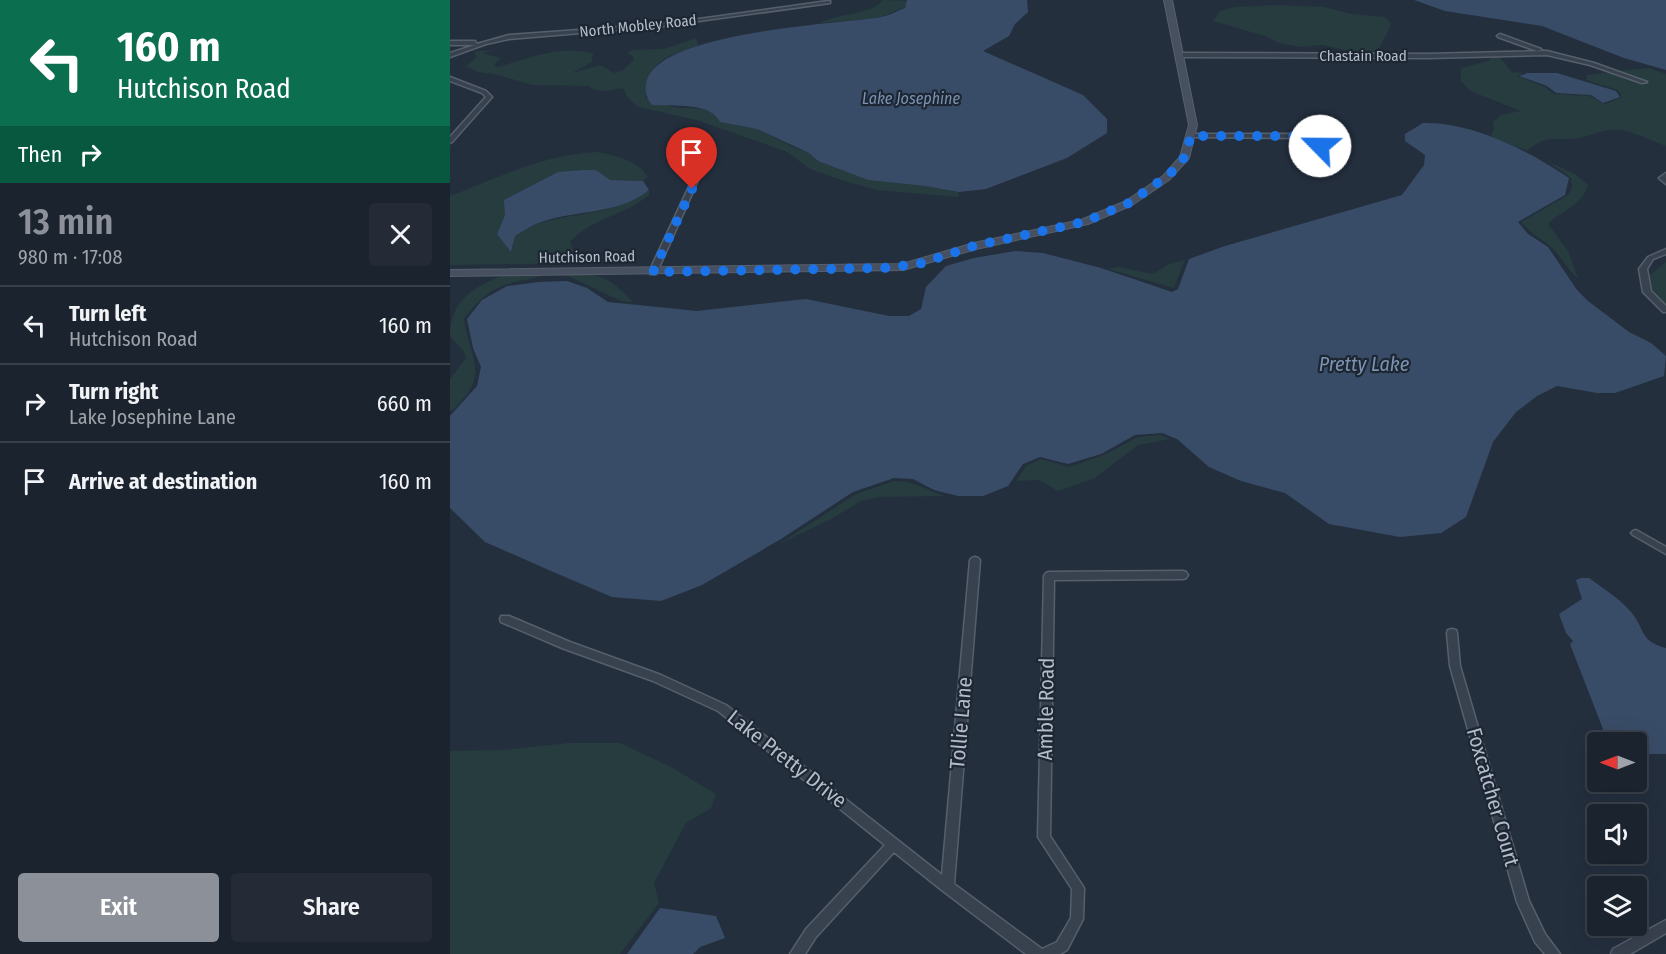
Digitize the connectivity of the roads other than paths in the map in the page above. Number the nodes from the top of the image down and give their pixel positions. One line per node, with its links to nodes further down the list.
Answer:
1 (1168, 0): 8 (street, Hutchison Road)
2 (828, 2): 5 (street, North Mobley Road)
3 (1500, 36): 6 (street, Chastain Road)
4 (450, 43): 5 (street)
5 (484, 43): 7 (street, North Mobley Road)
6 (1547, 52): 8 (street, Chastain Road); 10 (street, Chastain Road)
7 (450, 55)
8 (1179, 55): 11 (street, Hutchison Road)
9 (450, 80): 12 (street)
10 (1644, 82)
11 (1191, 136): 13 (street); 18 (street, Hutchison Road)
12 (450, 141)
13 (1315, 156)
14 (1666, 175): 16 (street)
15 (698, 176): 18 (street)
16 (1666, 182)
17 (1666, 251): 20 (street)
18 (653, 272): 19 (street, Hutchison Road)
19 (450, 273)
20 (1666, 310)
21 (1636, 533): 22 (street)
22 (1666, 551)
23 (975, 560): 28 (street, Tollie Lane)
24 (1184, 575): 32 (street, Amble Road)
25 (505, 619): 27 (street, Lake Pretty Drive)
26 (1452, 633): 33 (street, Foxcatcher Court)
27 (893, 844): 28 (street, Lake Pretty Drive); 30 (street)
28 (947, 887): 31 (street, Lake Pretty Drive)
29 (1666, 926): 34 (street)
30 (797, 954)
31 (1037, 954)
32 (1046, 954)
33 (1553, 954)
34 (1618, 954)

